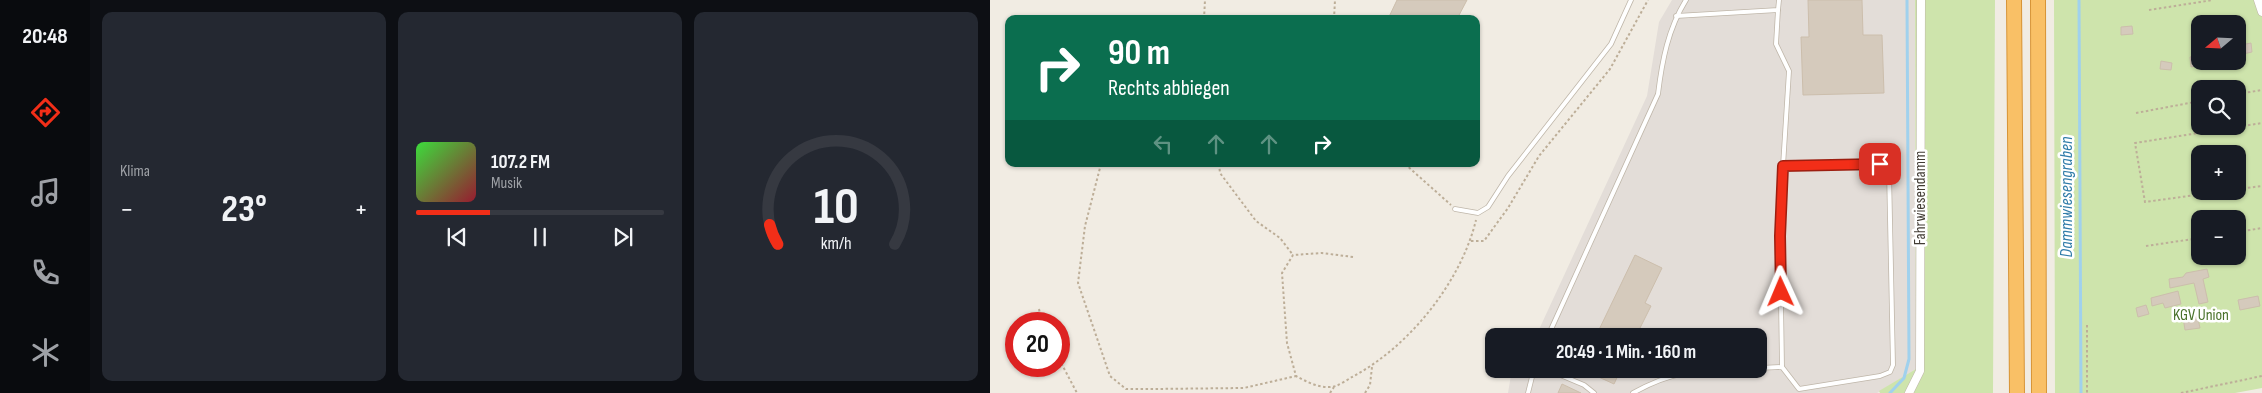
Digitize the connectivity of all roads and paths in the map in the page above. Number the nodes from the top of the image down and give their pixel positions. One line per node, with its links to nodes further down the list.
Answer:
1 (1205, 0): 15 (path)
2 (1335, 0): 16 (path)
3 (1631, 0): 31 (lane)
4 (1648, 0): 35 (path)
5 (1686, 0): 17 (lane)
6 (1779, 0): 12 (lane)
7 (1921, 0): 59 (street, Fahrwiesendamm)
8 (2014, 0): 60 (highway)
9 (2038, 0): 61 (highway)
10 (2213, 0): 13 (path)
11 (2258, 0): 14 (street)
12 (1778, 10): 17 (lane); 23 (lane)
13 (2149, 10)
14 (2262, 12)
15 (1204, 15)
16 (1334, 15)
17 (1676, 16): 40 (lane)
18 (2262, 90): 19 (path)
19 (2246, 93)
20 (2191, 103): 21 (path)
21 (2136, 113)
22 (2262, 123): 29 (path)
23 (1783, 166): 42 (lane); 42 (lane)
24 (1100, 167): 51 (path)
25 (1219, 167): 37 (path)
26 (1408, 167): 30 (path)
27 (2262, 186): 28 (path)
28 (2246, 188)
29 (2191, 196)
30 (1455, 209): 31 (lane)
31 (1478, 213): 35 (path)
32 (2262, 228): 33 (path)
33 (2246, 231)
34 (2191, 239): 36 (path)
35 (1471, 241): 41 (path)
36 (2146, 246)
37 (1293, 255): 38 (path); 44 (path)
38 (1353, 257)
39 (2087, 324): 62 (path)
40 (1552, 328)
41 (1372, 367): 50 (path); 55 (path)
42 (1782, 367): 43 (lane)
43 (1767, 368)
44 (1296, 376): 50 (path); 51 (path)
45 (2262, 376): 63 (path)
46 (1069, 377): 52 (path)
47 (1532, 378): 56 (lane)
48 (1567, 378): 57 (lane)
49 (1662, 378): 58 (lane)
50 (1334, 387): 54 (path)
51 (1244, 388): 53 (path)
52 (1077, 393)
53 (1244, 393)
54 (1330, 393)
55 (1365, 393)
56 (1528, 393)
57 (1594, 393)
58 (1633, 393)
59 (1909, 393)
60 (2017, 393)
61 (2039, 393)
62 (2087, 393)
63 (2181, 393)

